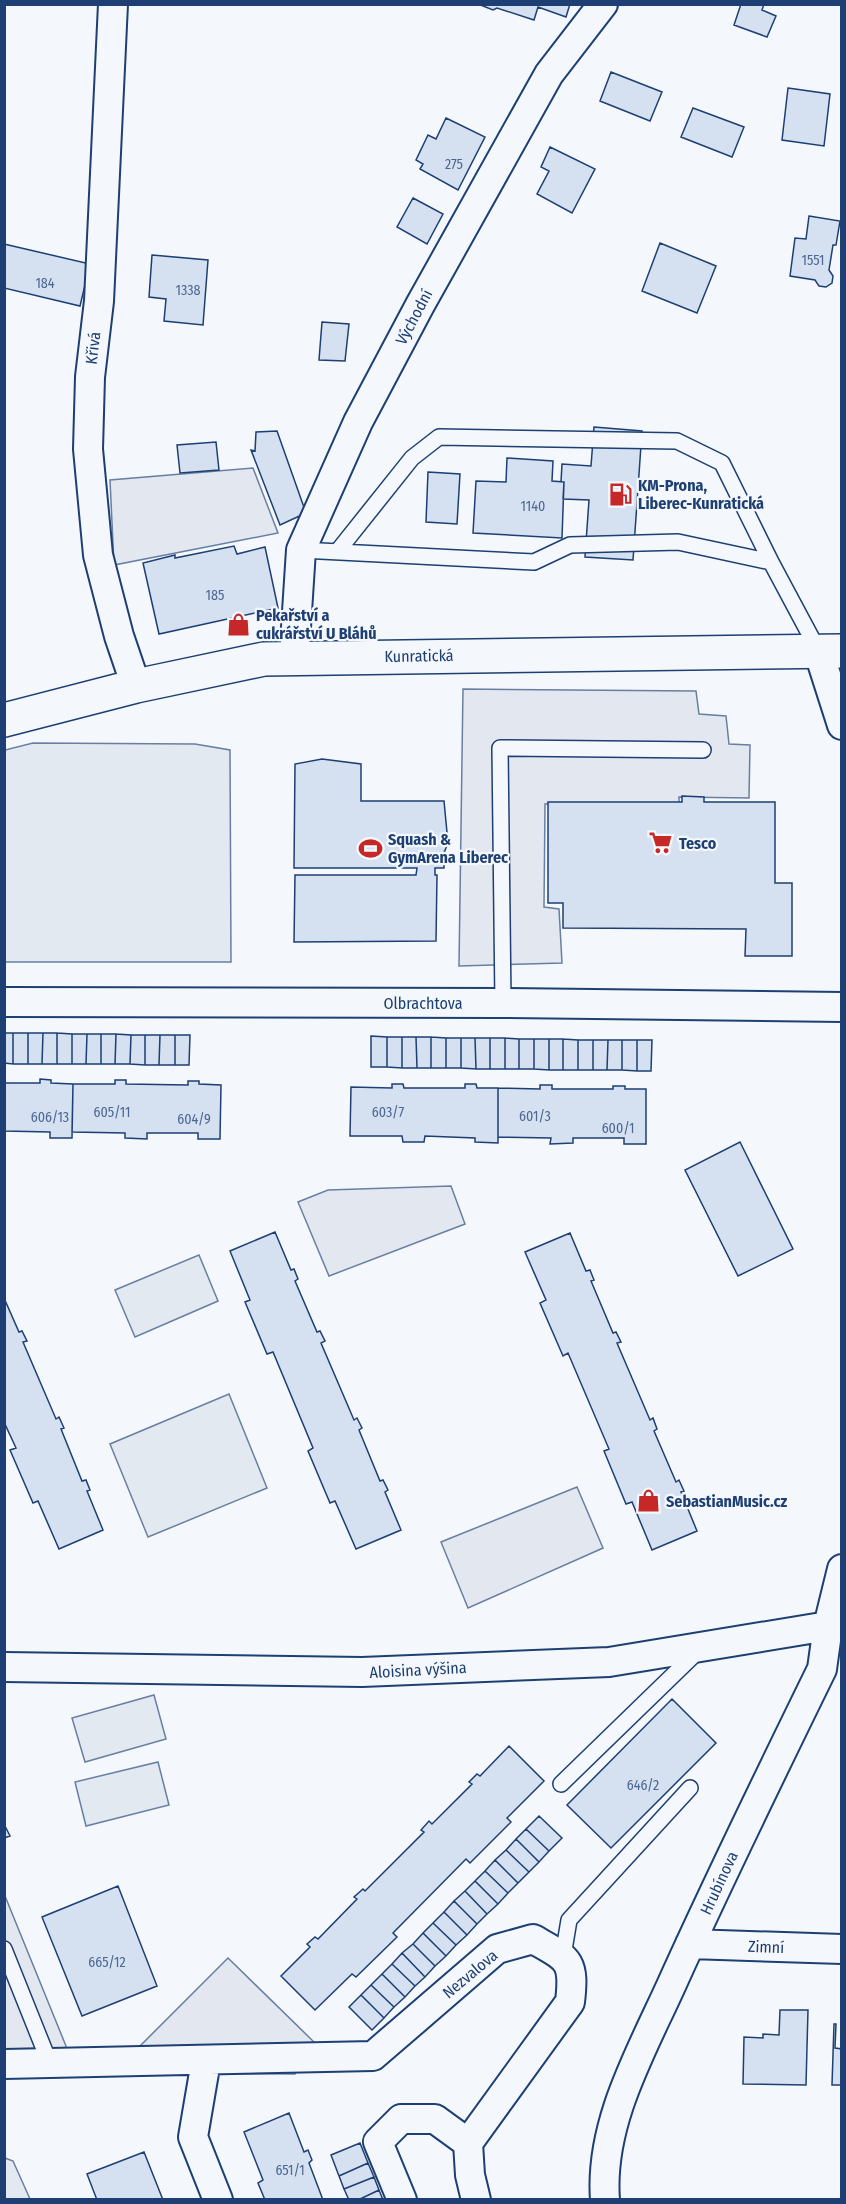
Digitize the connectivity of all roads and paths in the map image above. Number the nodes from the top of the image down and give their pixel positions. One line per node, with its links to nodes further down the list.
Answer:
1 (113, 4): 8 (street, Křivá)
2 (603, 4): 3 (street, Východní)
3 (301, 550): 4 (lane); 7 (street, Východní)
4 (337, 552): 5 (lane); 5 (lane)
5 (771, 562): 6 (lane)
6 (830, 650): 7 (street, Kunratická); 10 (street)
7 (294, 658): 8 (street, Kunratická)
8 (136, 686): 9 (street, Kunratická)
9 (4, 720)
10 (842, 725)
11 (703, 750): 13 (lane)
12 (4, 1002): 13 (street, Olbrachtova)
13 (503, 1003): 14 (street, Olbrachtova)
14 (842, 1007)
15 (842, 1569): 16 (street, Hrubínova)
16 (828, 1626): 17 (street, Aloisina výšina); 19 (street, Hrubínova)
17 (703, 1646): 18 (street, Aloisina výšina); 20 (lane)
18 (4, 1667)
19 (832, 1668): 22 (street, Hrubínova)
20 (561, 1784)
21 (690, 1788): 25 (lane)
22 (690, 1944): 24 (street, Zimní); 33 (street, Hrubínova)
23 (4, 1949): 28 (lane)
24 (842, 1949)
25 (563, 1956): 26 (street, Nezvalova); 29 (street)
26 (206, 2061): 28 (street, Nezvalova); 30 (street)
27 (4, 2064): 28 (street, Nezvalova)
28 (50, 2064)
29 (468, 2143): 31 (street); 32 (street)
30 (218, 2199)
31 (402, 2199)
32 (476, 2199)
33 (605, 2199)

